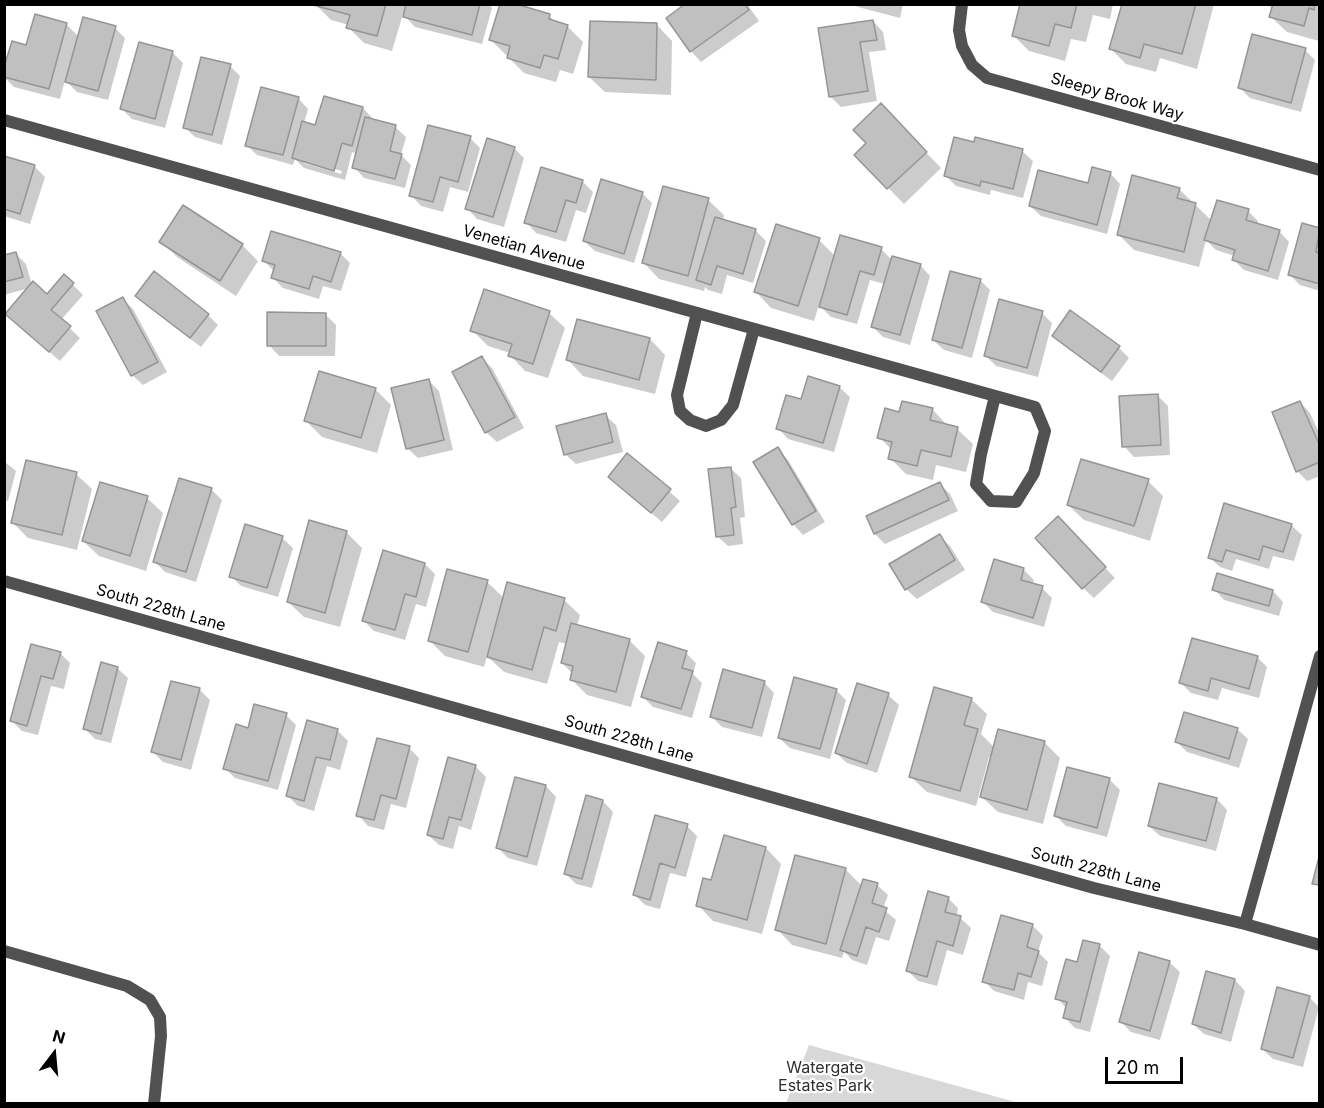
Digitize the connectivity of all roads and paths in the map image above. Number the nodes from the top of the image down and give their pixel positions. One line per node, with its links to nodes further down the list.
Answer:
1 (962, 4): 3 (street, Sleepy Brook Way)
2 (4, 120): 4 (street, Venetian Avenue)
3 (1320, 170)
4 (697, 313): 5 (street, Venetian Avenue); 5 (street)
5 (754, 329): 6 (street, Venetian Avenue)
6 (995, 396): 6 (street, Venetian Avenue)
7 (4, 581): 9 (street, South 228th Lane)
8 (1320, 656): 9 (street)
9 (1245, 924): 10 (street, South 228th Lane)
10 (1320, 945)
11 (4, 951): 12 (street)
12 (154, 1104)

